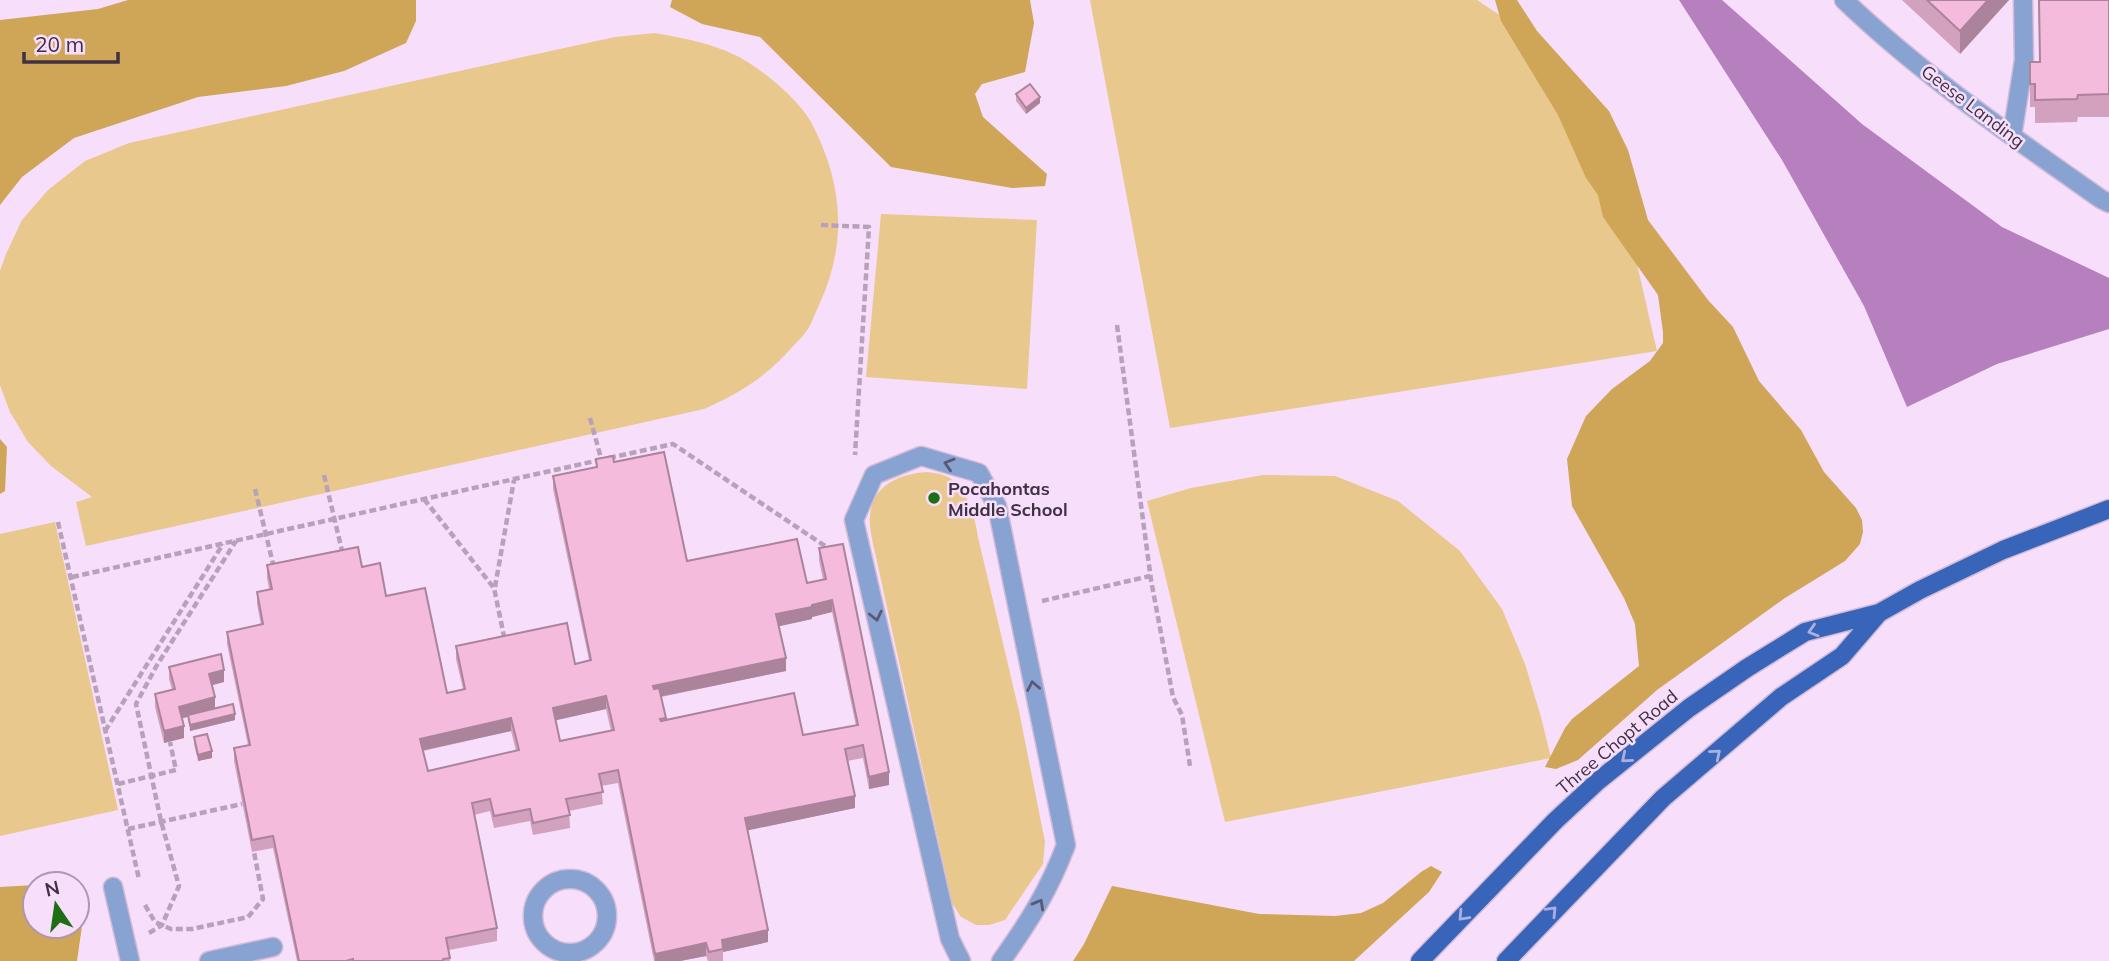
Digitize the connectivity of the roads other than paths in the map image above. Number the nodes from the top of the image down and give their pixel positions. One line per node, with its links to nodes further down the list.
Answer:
1 (1844, 0): 3 (street, Geese Landing)
2 (2023, 0): 3 (street)
3 (2012, 136): 4 (street, Geese Landing)
4 (2109, 203)
5 (2109, 509): 6 (main road, Three Chopt Road)
6 (1879, 613): 14 (main road, Three Chopt Road, one-way to 14); 15 (main road, Three Chopt Road, one-way to 6)
7 (113, 887): 9 (street)
8 (273, 947): 11 (street)
9 (128, 953)
10 (577, 957): 10 (street)
11 (209, 961)
12 (961, 961): 13 (street, one-way to 12)
13 (1001, 961)
14 (1420, 961)
15 (1506, 961)

